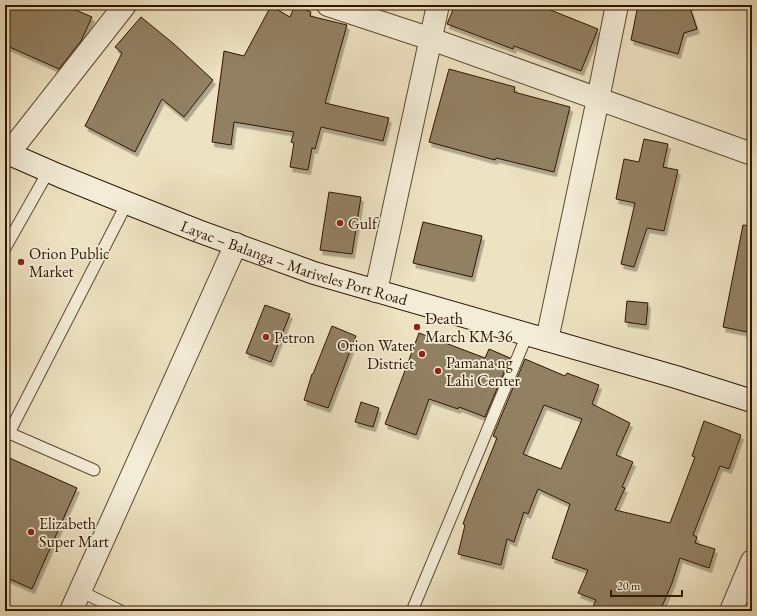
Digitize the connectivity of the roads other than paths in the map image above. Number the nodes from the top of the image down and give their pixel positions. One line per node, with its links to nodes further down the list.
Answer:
1 (125, 5): 7 (street)
2 (328, 5): 5 (street)
3 (438, 5): 5 (street)
4 (617, 5): 6 (street)
5 (431, 39): 6 (street); 13 (street)
6 (598, 99): 8 (street); 14 (street)
7 (7, 153): 9 (street, Layac – Balanga – Mariveles Port Road)
8 (752, 154)
9 (48, 172): 10 (street, Layac – Balanga – Mariveles Port Road); 12 (lane)
10 (127, 203): 11 (street, Layac – Balanga – Mariveles Port Road); 16 (lane)
11 (236, 244): 13 (street, Layac – Balanga – Mariveles Port Road); 18 (street)
12 (5, 248)
13 (376, 291): 14 (street, Layac – Balanga – Mariveles Port Road)
14 (537, 337): 15 (street, Layac – Balanga – Mariveles Port Road); 21 (lane)
15 (752, 401)
16 (94, 470)
17 (752, 561): 22 (street)
18 (80, 592): 19 (street); 20 (lane)
19 (71, 611)
20 (121, 611)
21 (412, 611)
22 (731, 611)

